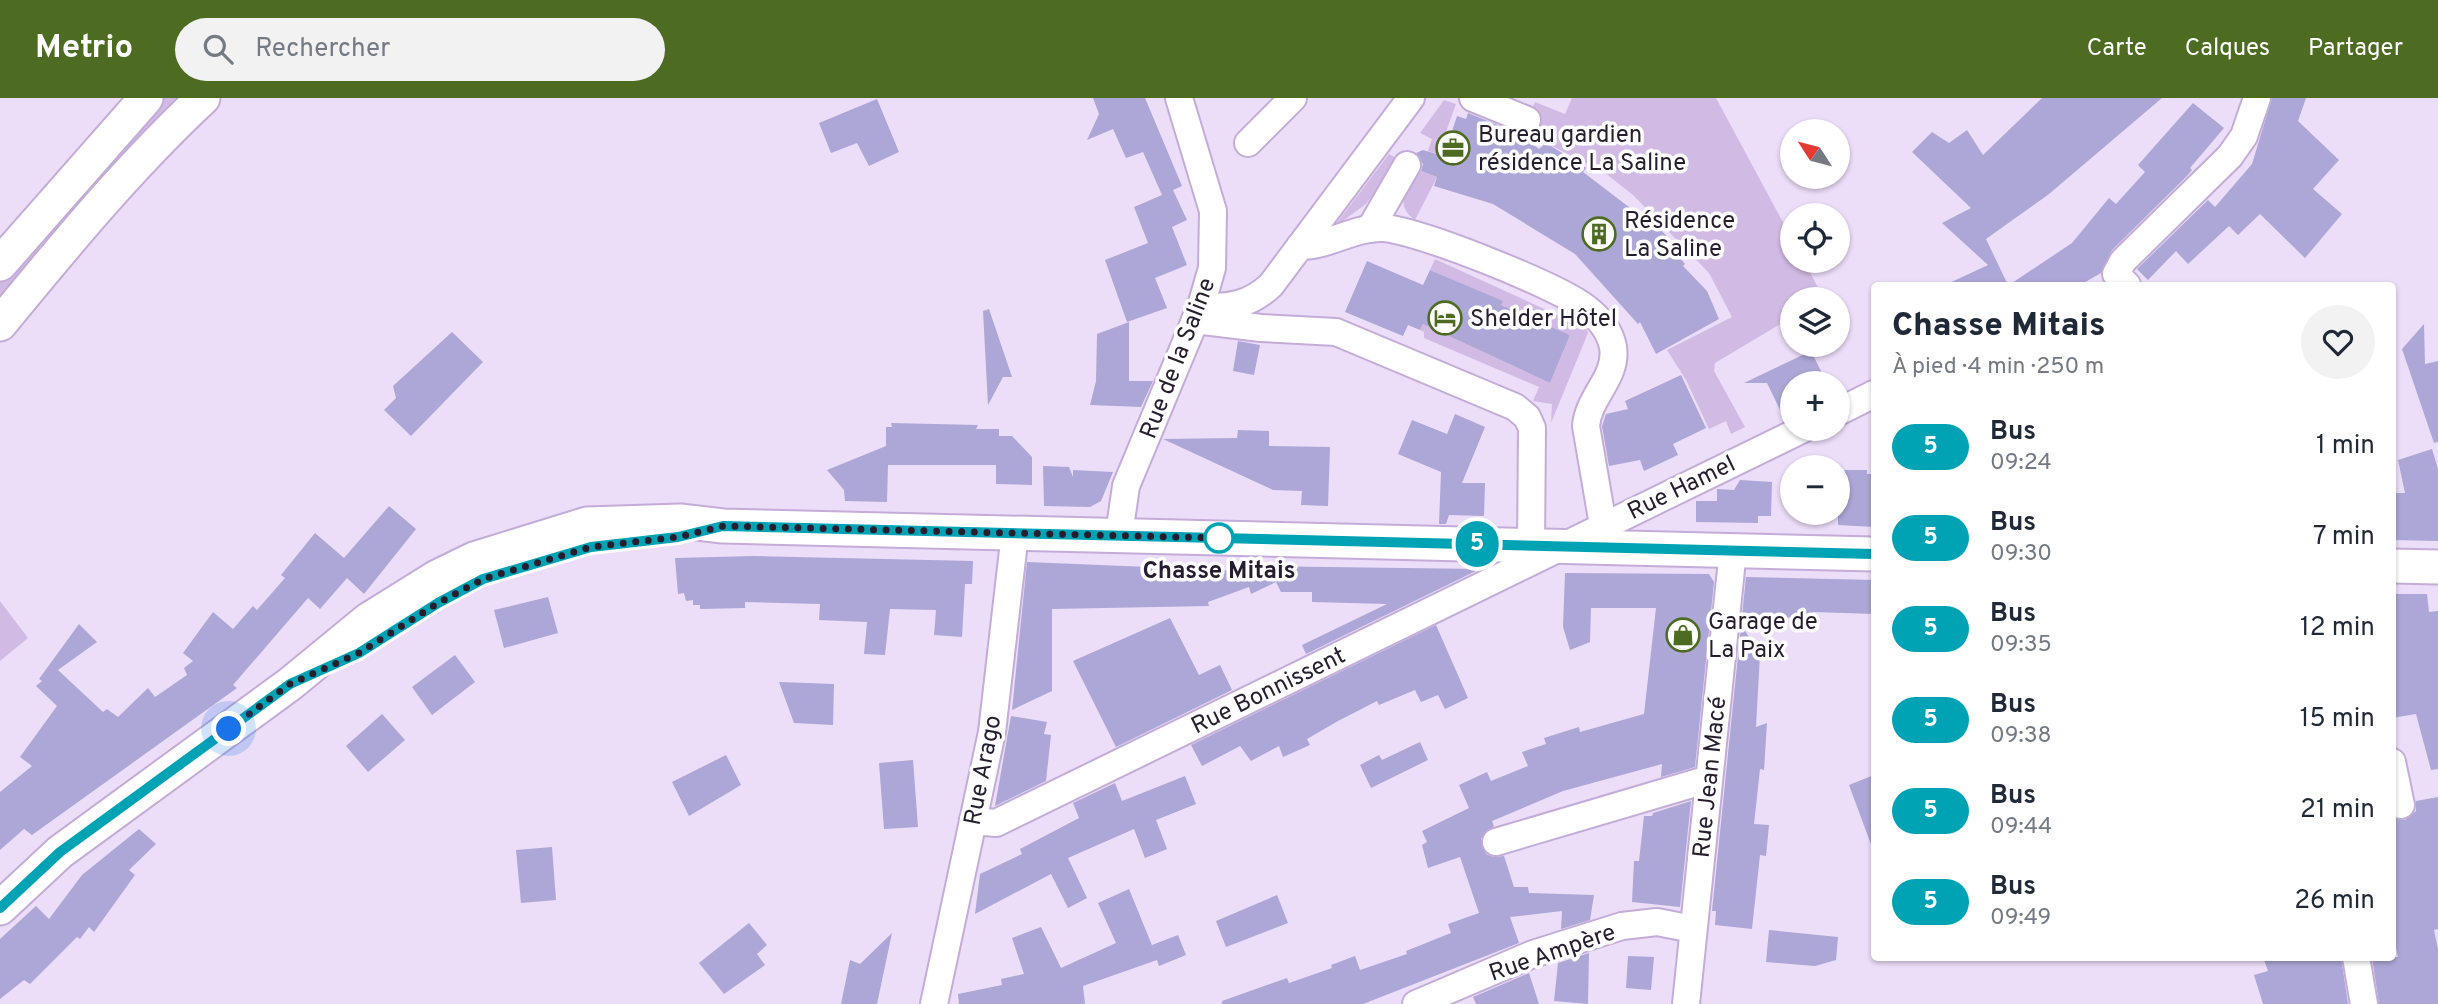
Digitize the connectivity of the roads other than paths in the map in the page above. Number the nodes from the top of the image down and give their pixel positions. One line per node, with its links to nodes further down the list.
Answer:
1 (146, 98): 13 (main road)
2 (202, 98): 16 (main road)
3 (1178, 98): 15 (street, Rue de la Saline)
4 (1293, 98): 10 (street)
5 (1411, 98): 9 (street)
6 (1473, 98): 8 (street)
7 (2257, 98): 14 (street)
8 (1527, 120)
9 (1382, 137): 11 (street); 12 (street)
10 (1248, 143)
11 (1370, 229): 12 (street); 20 (street)
12 (1300, 246): 15 (street)
13 (0, 264)
14 (2114, 282)
15 (1198, 313): 22 (street, Rue de la Saline); 23 (street)
16 (0, 324)
17 (1871, 396): 18 (street)
18 (1850, 406)
19 (1780, 440): 20 (street, Rue Hamel)
20 (1603, 526): 23 (street, Rue Hamel)
21 (1016, 533): 22 (main road); 31 (street, Rue Arago); 33 (main road)
22 (1119, 535): 23 (main road)
23 (1546, 546): 24 (main road); 31 (street, Rue Bonnissent)
24 (1732, 550): 25 (main road); 28 (street, Rue Jean Macé)
25 (1871, 554)
26 (2396, 566): 27 (main road)
27 (2438, 567)
28 (1709, 779): 32 (street); 36 (street, Rue Jean Macé)
29 (2396, 779): 30 (street)
30 (2402, 805)
31 (973, 821): 38 (street, Rue Arago)
32 (1496, 842)
33 (60, 852): 34 (main road); 35 (main road)
34 (0, 886)
35 (0, 908)
36 (1693, 929): 39 (street, Rue Ampère); 40 (street, Rue Jean Macé)
37 (2357, 961): 41 (street)
38 (934, 1004)
39 (1416, 1004)
40 (1686, 1004)
41 (2364, 1004)

